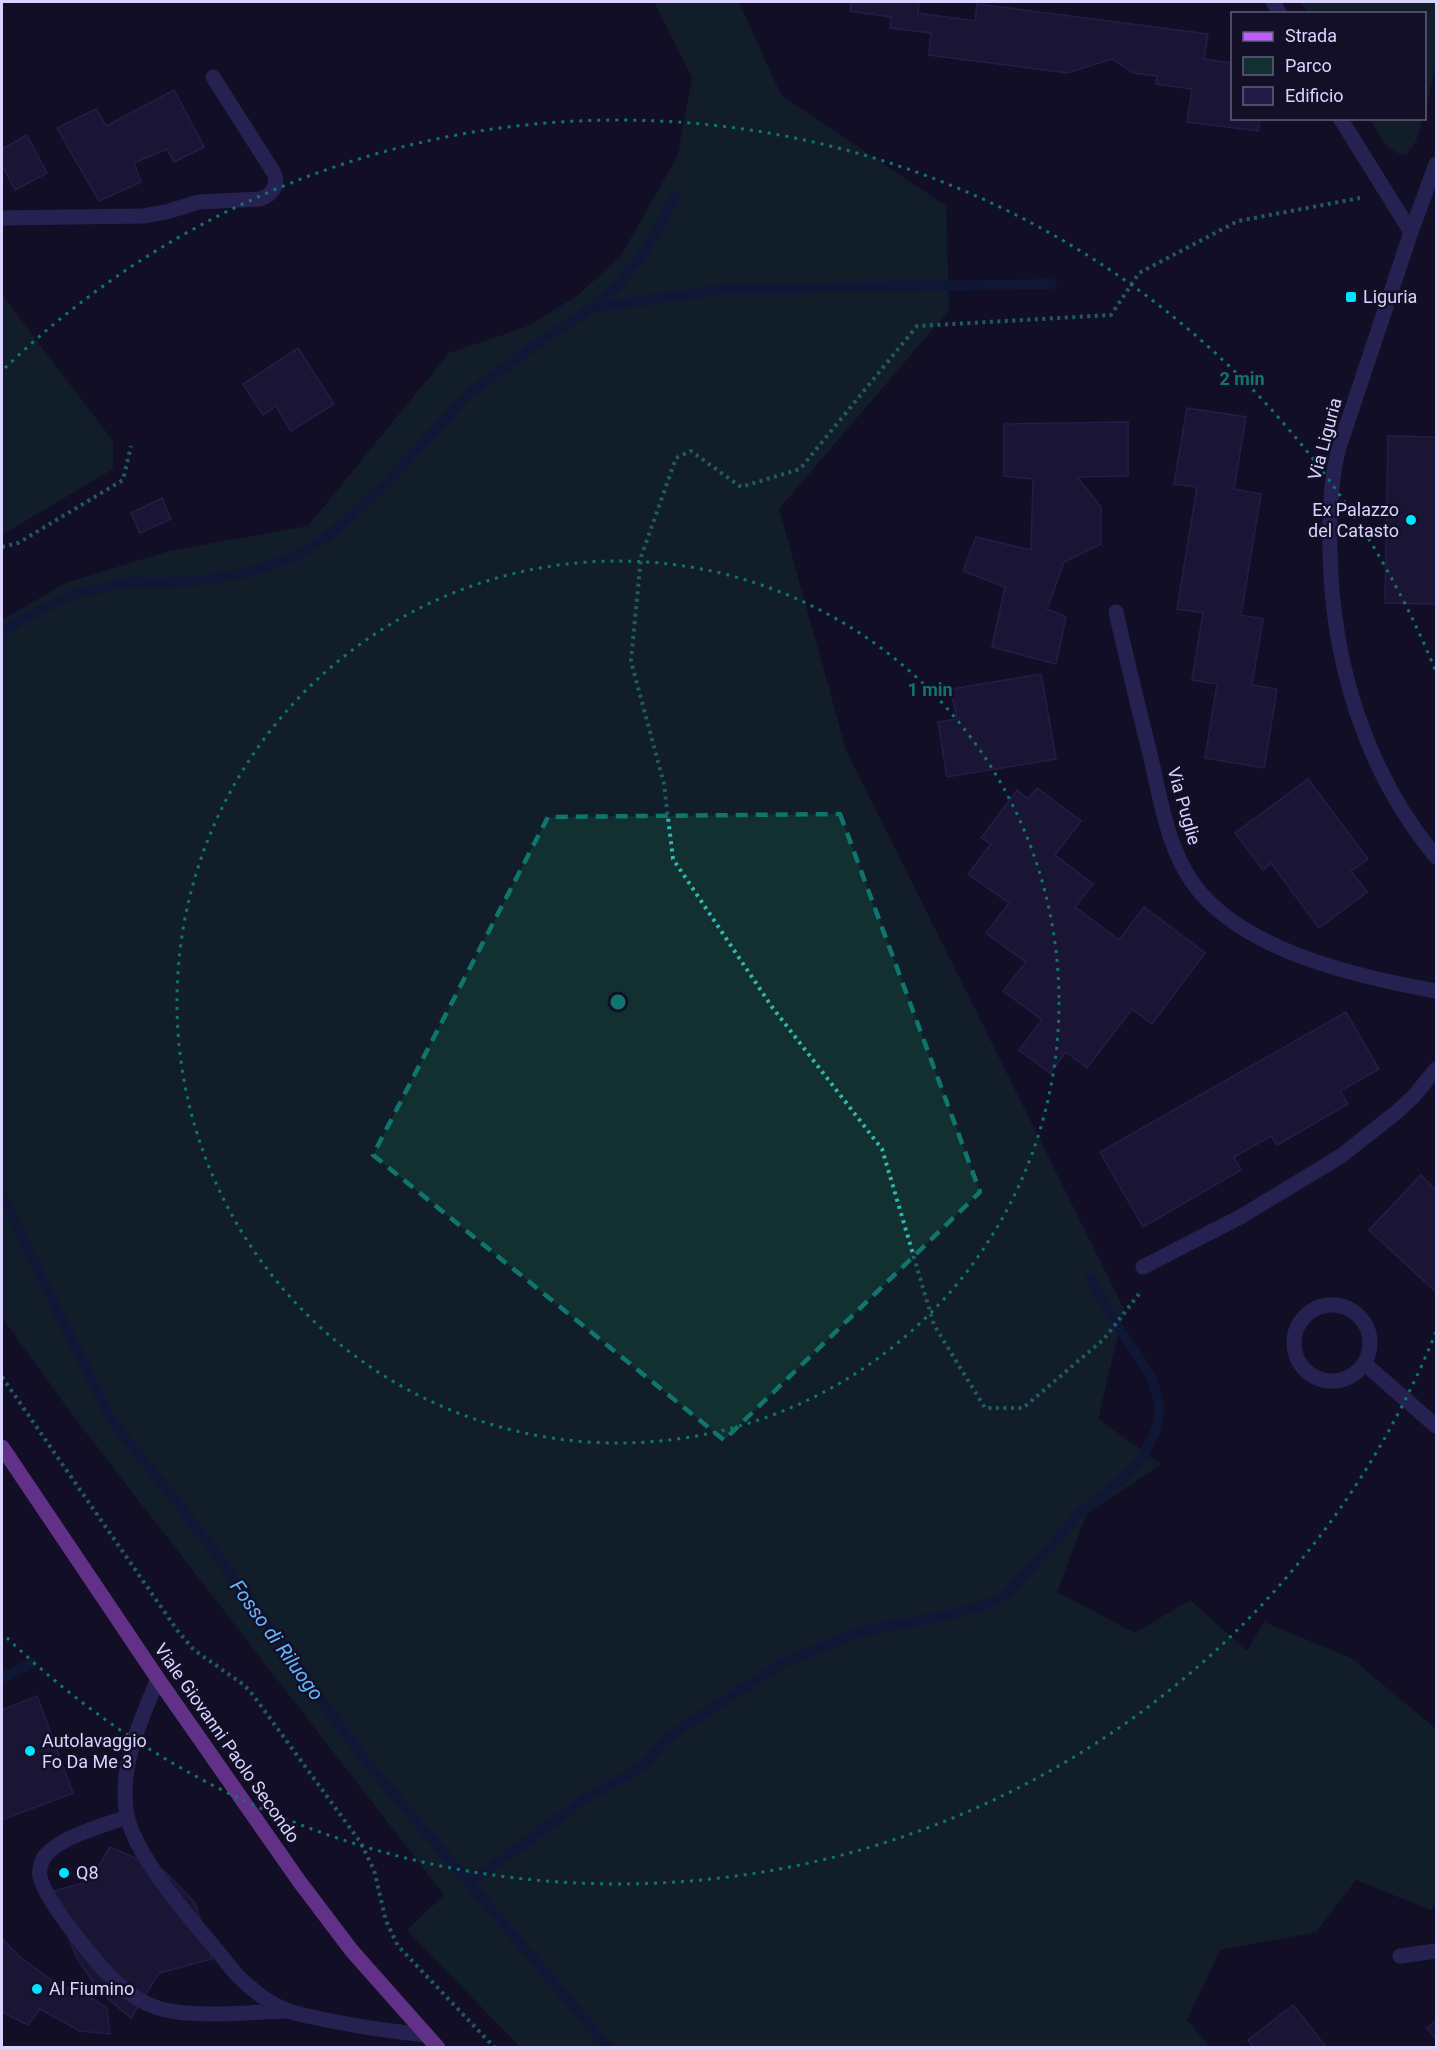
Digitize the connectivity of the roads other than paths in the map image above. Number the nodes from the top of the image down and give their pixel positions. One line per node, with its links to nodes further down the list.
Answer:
1 (213, 77): 4 (street)
2 (1341, 120): 5 (street)
3 (1437, 164): 5 (street, Via Liguria)
4 (2, 218)
5 (1411, 232): 7 (street, Via Liguria)
6 (1116, 612): 8 (street, Via Puglie)
7 (1437, 857)
8 (1437, 992)
9 (1437, 1069): 10 (street)
10 (1143, 1267)
11 (1365, 1364): 11 (street); 12 (street)
12 (1437, 1426)
13 (2, 1447): 14 (main road, Viale Giovanni Paolo Secondo)
14 (158, 1679): 15 (street); 19 (main road, Viale Giovanni Paolo Secondo)
15 (127, 1817): 18 (street); 18 (street)
16 (1437, 1951): 17 (street)
17 (1400, 1956)
18 (287, 2011): 19 (street)
19 (426, 2034): 20 (main road, Viale Giovanni Paolo Secondo)
20 (438, 2048)

